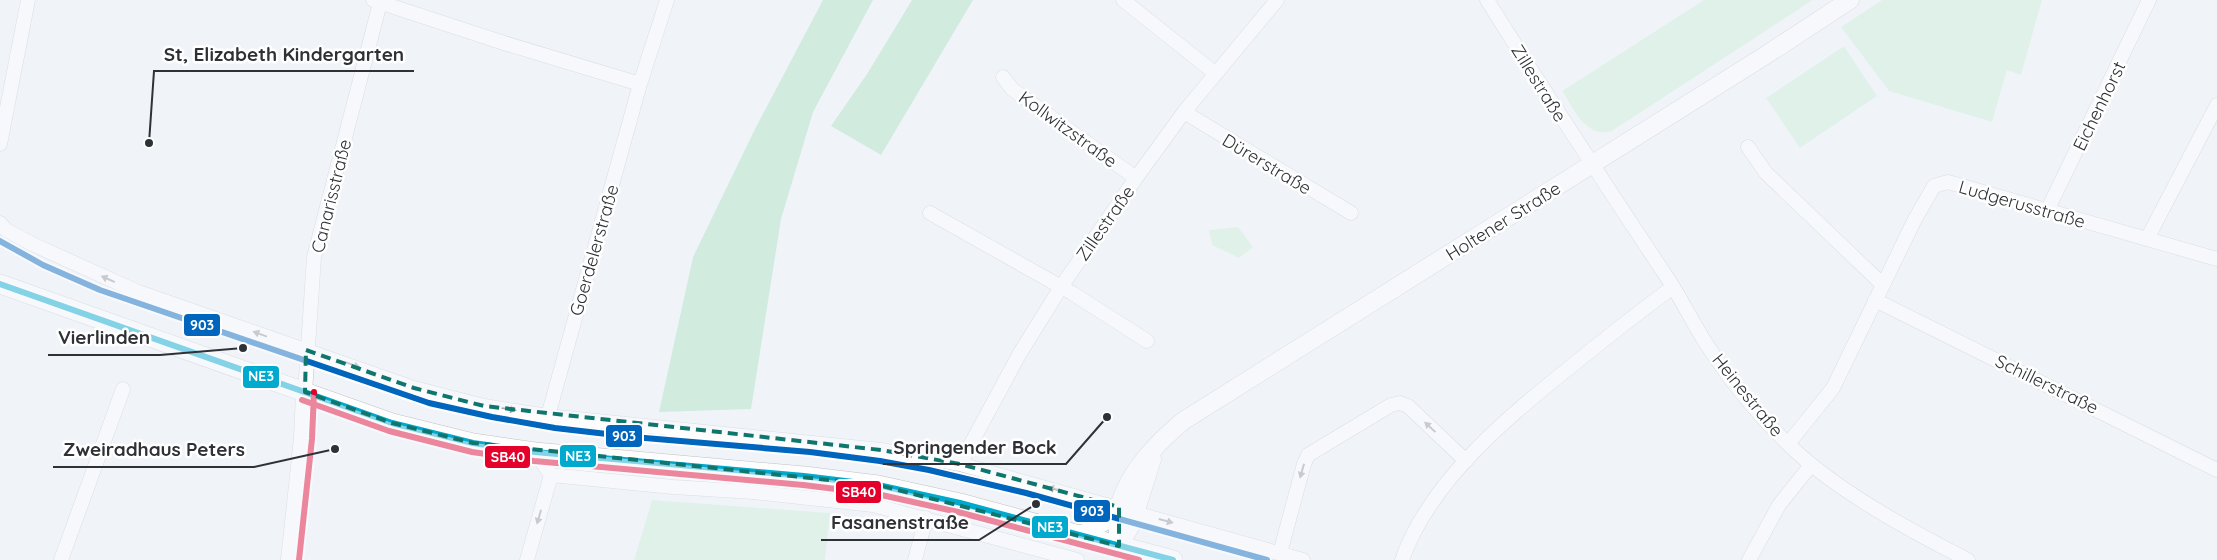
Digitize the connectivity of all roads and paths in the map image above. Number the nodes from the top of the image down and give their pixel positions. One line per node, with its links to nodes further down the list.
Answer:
1 (28, 0): 15 (street)
2 (667, 0): 11 (street, Goerdelerstraße)
3 (1123, 0): 9 (street)
4 (1277, 0): 9 (street, Zillestraße)
5 (1487, 0): 17 (street, Zillestraße)
6 (1850, 0): 17 (street, Holtener Straße)
7 (2149, 0): 19 (street, Eichenhorst)
8 (376, 2): 11 (street); 31 (street, Canarisstraße)
9 (1216, 74): 13 (street, Zillestraße)
10 (1003, 77): 18 (street, Kollwitzstraße)
11 (640, 84): 34 (street, Goerdelerstraße)
12 (2217, 105): 14 (street)
13 (1184, 112): 18 (street, Zillestraße); 21 (street, Dürerstraße)
14 (2211, 129): 23 (street)
15 (0, 144)
16 (1748, 147): 26 (street)
17 (1592, 165): 28 (street, Heinestraße); 42 (street, Holtener Straße)
18 (1136, 178): 27 (street, Zillestraße)
19 (2047, 211): 23 (street, Ludgerusstraße); 26 (street, Ludgerusstraße)
20 (930, 213): 27 (street)
21 (1351, 214)
22 (0, 223): 31 (street, one-way to 22)
23 (2147, 239): 24 (street, Ludgerusstraße)
24 (2217, 259)
25 (0, 284): 33 (main road)
26 (1883, 285): 29 (street, Ludgerusstraße)
27 (1061, 287): 30 (street); 38 (street, Zillestraße)
28 (1673, 288): 35 (street, Heinestraße); 37 (street)
29 (1875, 300): 35 (street, Ludgerusstraße); 40 (street, Schillerstraße)
30 (1147, 341)
31 (306, 350): 33 (street, Canarisstraße); 34 (street, one-way to 34)
32 (123, 389): 49 (street)
33 (305, 392): 36 (main road); 50 (street)
34 (548, 416): 38 (street)
35 (1788, 444): 39 (street, Heinestraße)
36 (535, 452): 41 (street); 44 (main road)
37 (1466, 461): 47 (street, one-way to 47); 56 (street)
38 (960, 464): 42 (street, one-way to 38)
39 (1811, 465): 57 (street); 58 (street, Heinestraße)
40 (2217, 470)
41 (551, 475): 43 (street); 51 (street, one-way to 51)
42 (1129, 514): 44 (street, Holtener Straße); 45 (street, Holtener Straße); 46 (street); 47 (street, one-way to 47)
43 (926, 518): 48 (street); 52 (street)
44 (1079, 536): 45 (main road)
45 (1119, 546): 46 (main road)
46 (1140, 551): 54 (main road)
47 (1280, 553): 55 (street)
48 (1045, 556): 53 (street)
49 (61, 560)
50 (290, 560)
51 (527, 560)
52 (915, 560)
53 (1077, 560)
54 (1173, 560)
55 (1303, 560)
56 (1402, 560)
57 (1749, 560)
58 (1968, 560)

